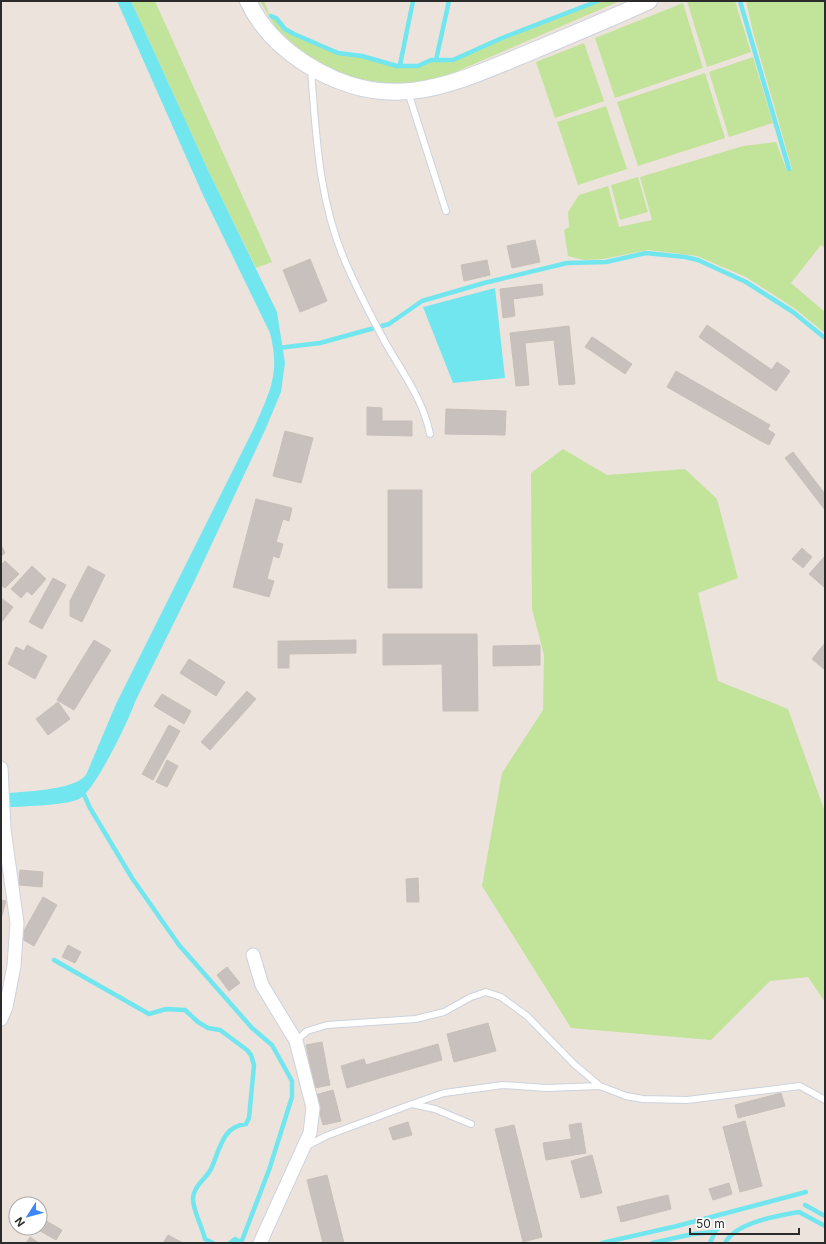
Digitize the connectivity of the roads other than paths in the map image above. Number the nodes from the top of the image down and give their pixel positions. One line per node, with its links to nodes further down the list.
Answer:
1 (248, 1): 3 (street)
2 (649, 1): 4 (street)
3 (311, 67): 4 (street); 6 (lane)
4 (408, 92): 5 (lane)
5 (446, 211)
6 (430, 434)
7 (1, 768): 9 (street)
8 (253, 955): 10 (street)
9 (1, 1019)
10 (296, 1041): 11 (lane); 15 (street)
11 (600, 1086): 12 (lane); 13 (lane)
12 (825, 1100)
13 (412, 1104): 14 (lane); 15 (lane)
14 (471, 1124)
15 (302, 1148): 16 (street)
16 (260, 1243)

